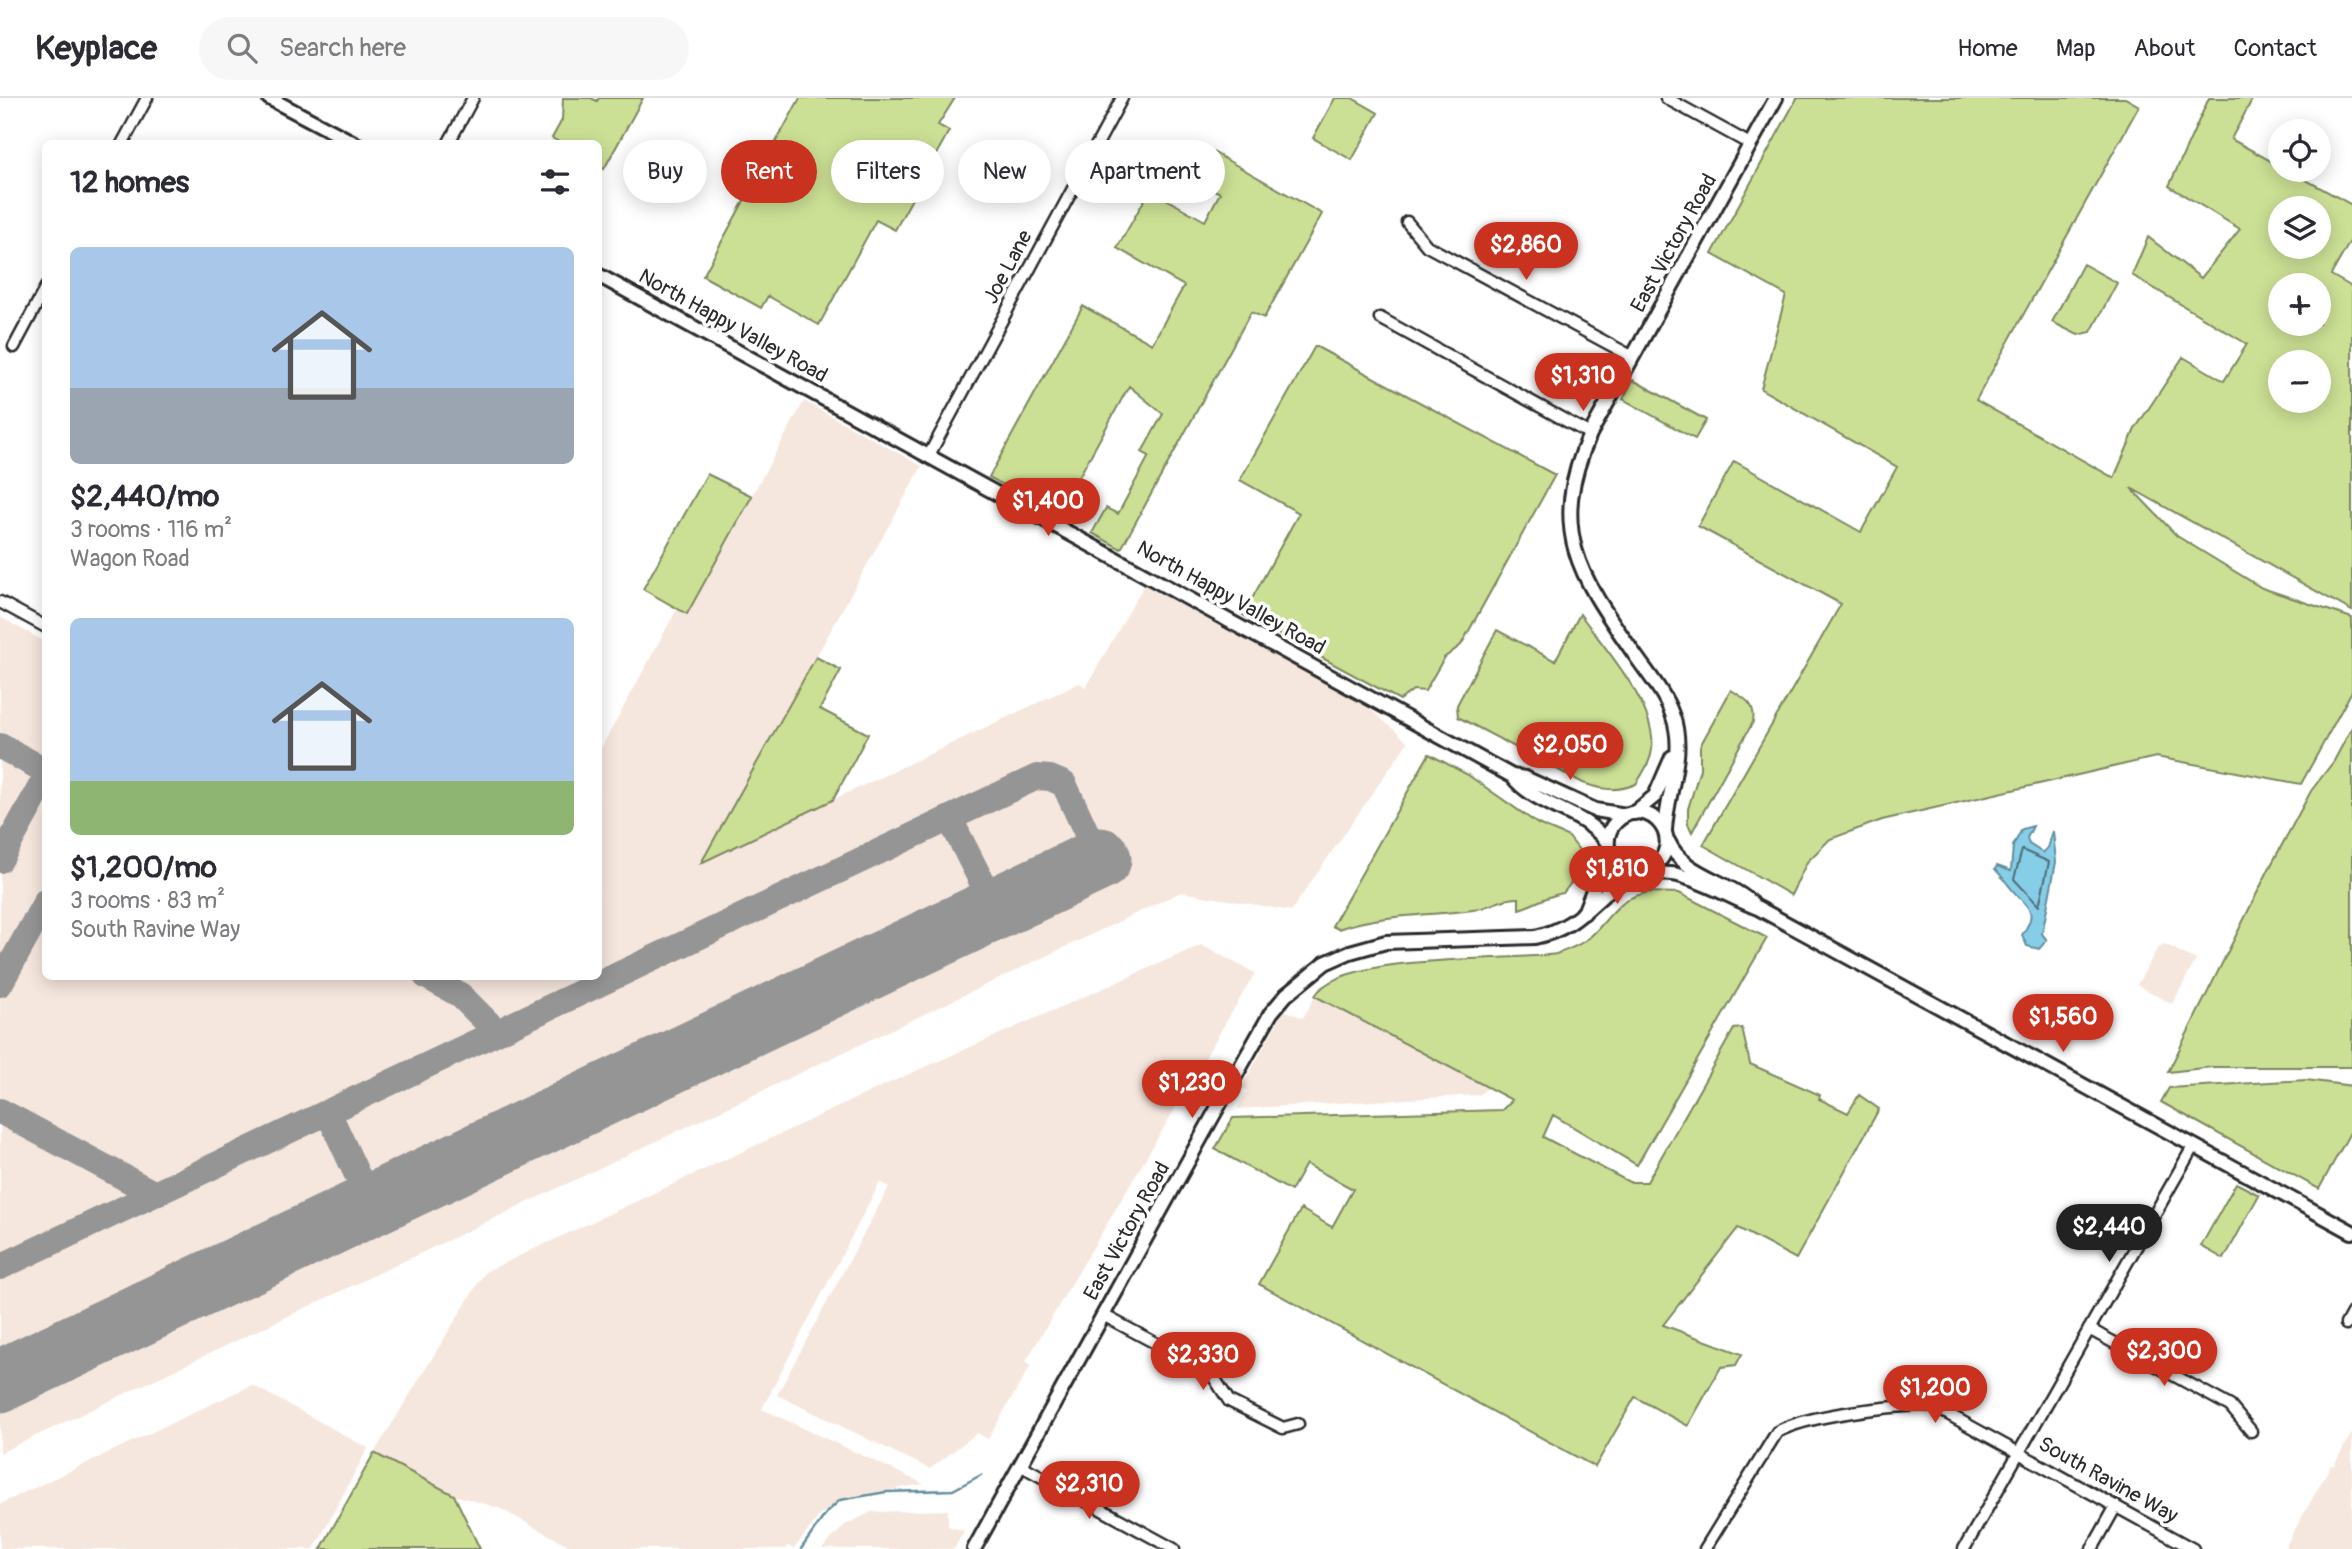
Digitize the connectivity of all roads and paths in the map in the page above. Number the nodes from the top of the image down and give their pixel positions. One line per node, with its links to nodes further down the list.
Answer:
1 (147, 98): 7 (street)
2 (269, 98): 8 (main road)
3 (473, 98): 9 (street)
4 (1122, 98): 18 (street, Joe Lane)
5 (1666, 98): 10 (street)
6 (1776, 98): 10 (main road, East Victory Road)
7 (124, 140)
8 (348, 140)
9 (450, 140)
10 (1750, 144): 16 (main road, East Victory Road)
11 (1407, 222): 16 (street)
12 (602, 277): 18 (main road, North Happy Valley Road)
13 (42, 294): 15 (street)
14 (1380, 318): 17 (street)
15 (14, 347)
16 (1633, 357): 17 (main road, East Victory Road)
17 (1590, 434): 21 (main road, East Victory Road)
18 (929, 455): 22 (main road, North Happy Valley Road)
19 (0, 602): 20 (street)
20 (42, 625)
21 (1677, 747): 23 (main road); 24 (main road, East Victory Road)
22 (1511, 776): 23 (main road, North Happy Valley Road); 25 (main road, North Happy Valley Road)
23 (1630, 814): 24 (main road); 25 (main road)
24 (1666, 835): 26 (main road); 27 (main road)
25 (1608, 847): 26 (main road); 28 (main road)
26 (1643, 872): 27 (main road); 28 (main road, East Victory Road)
27 (1758, 908): 29 (main road)
28 (1584, 914): 32 (main road, East Victory Road)
29 (2194, 1145): 30 (main road); 34 (street)
30 (2352, 1232)
31 (2352, 1313): 33 (street)
32 (1103, 1315): 35 (street); 38 (main road, East Victory Road)
33 (2346, 1324)
34 (2089, 1329): 36 (street); 37 (street)
35 (1298, 1424)
36 (2251, 1431)
37 (2018, 1453): 39 (street, South Ravine Way); 42 (street, South Ravine Way); 43 (street)
38 (1020, 1465): 40 (main road, East Victory Road); 41 (street)
39 (2116, 1506): 44 (street); 45 (street, South Ravine Way)
40 (974, 1549)
41 (1174, 1549)
42 (1705, 1549)
43 (1964, 1549)
44 (2092, 1549)
45 (2193, 1549)

